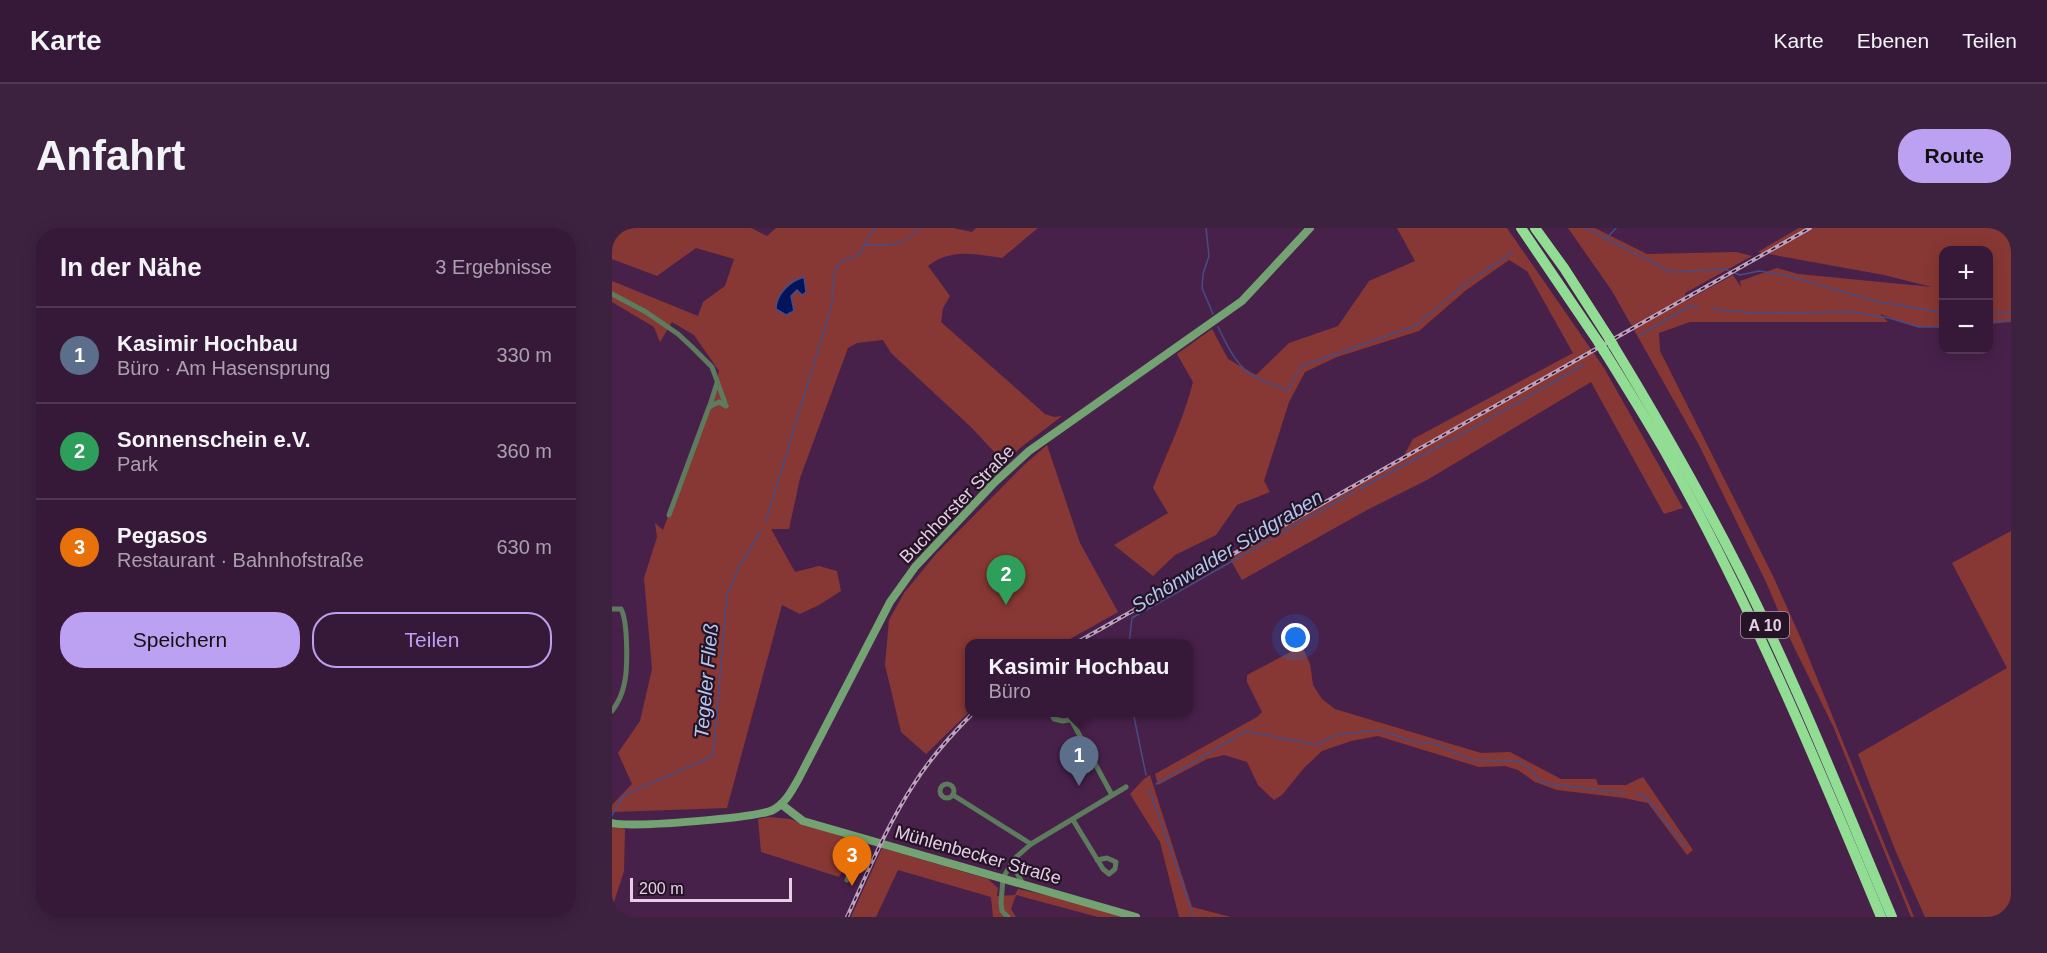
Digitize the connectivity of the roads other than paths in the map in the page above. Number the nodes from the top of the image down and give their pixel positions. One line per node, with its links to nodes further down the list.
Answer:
1 (1310, 228): 17 (main road, Buchhorster Straße)
2 (1521, 228): 5 (highway, A 10)
3 (1535, 228): 5 (highway, A 10)
4 (612, 294): 6 (street)
5 (1606, 344): 29 (highway, A 10); 30 (highway, A 10)
6 (718, 381): 7 (street); 7 (street)
7 (709, 407): 8 (street)
8 (669, 515)
9 (612, 609): 10 (street)
10 (612, 711)
11 (1053, 717): 13 (street)
12 (1068, 717): 13 (street)
13 (1069, 720): 16 (street)
14 (1126, 787): 16 (street)
15 (953, 795): 21 (street)
16 (1112, 795): 18 (street)
17 (781, 804): 19 (main road); 20 (main road, Mühlenbecker Straße)
18 (1073, 820): 21 (street); 23 (street)
19 (612, 823)
20 (865, 839): 24 (main road, Mühlenbecker Straße); 25 (street)
21 (1031, 844): 22 (street)
22 (1014, 859): 24 (street); 26 (street)
23 (1097, 860)
24 (1003, 878): 26 (main road, Mühlenbecker Straße); 27 (street)
25 (847, 880)
26 (1023, 884): 28 (main road, Mühlenbecker Straße)
27 (1008, 917)
28 (1136, 917)
29 (1881, 917)
30 (1892, 917)

